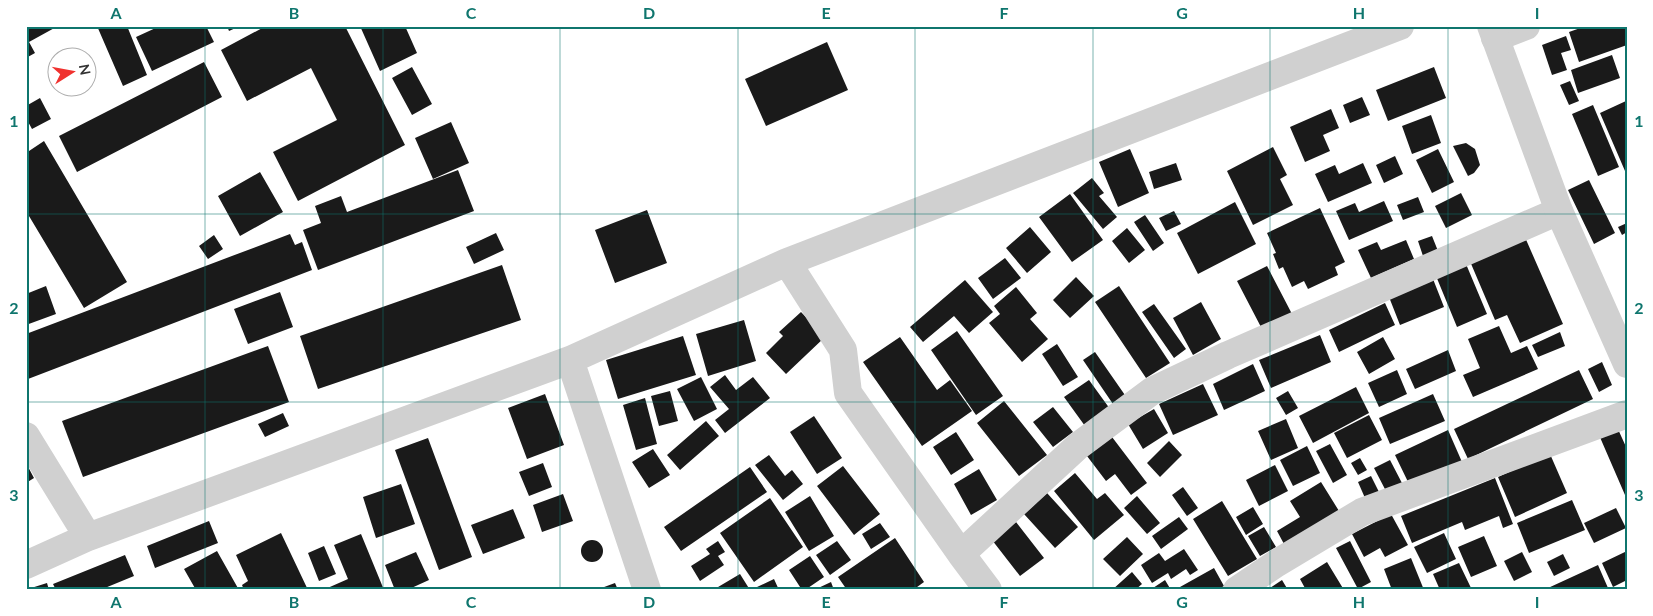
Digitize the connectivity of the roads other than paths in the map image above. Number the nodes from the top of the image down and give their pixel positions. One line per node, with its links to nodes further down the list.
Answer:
1 (1400, 26): 5 (street)
2 (1526, 26): 3 (street)
3 (1493, 32): 4 (street)
4 (1559, 211): 7 (street); 11 (street)
5 (788, 262): 6 (street); 11 (street)
6 (570, 360): 10 (street); 13 (street)
7 (1627, 364)
8 (1627, 414): 15 (street)
9 (26, 436): 10 (street)
10 (88, 537): 12 (street)
11 (960, 554): 14 (street)
12 (26, 565)
13 (647, 590)
14 (988, 590)
15 (1237, 590)

